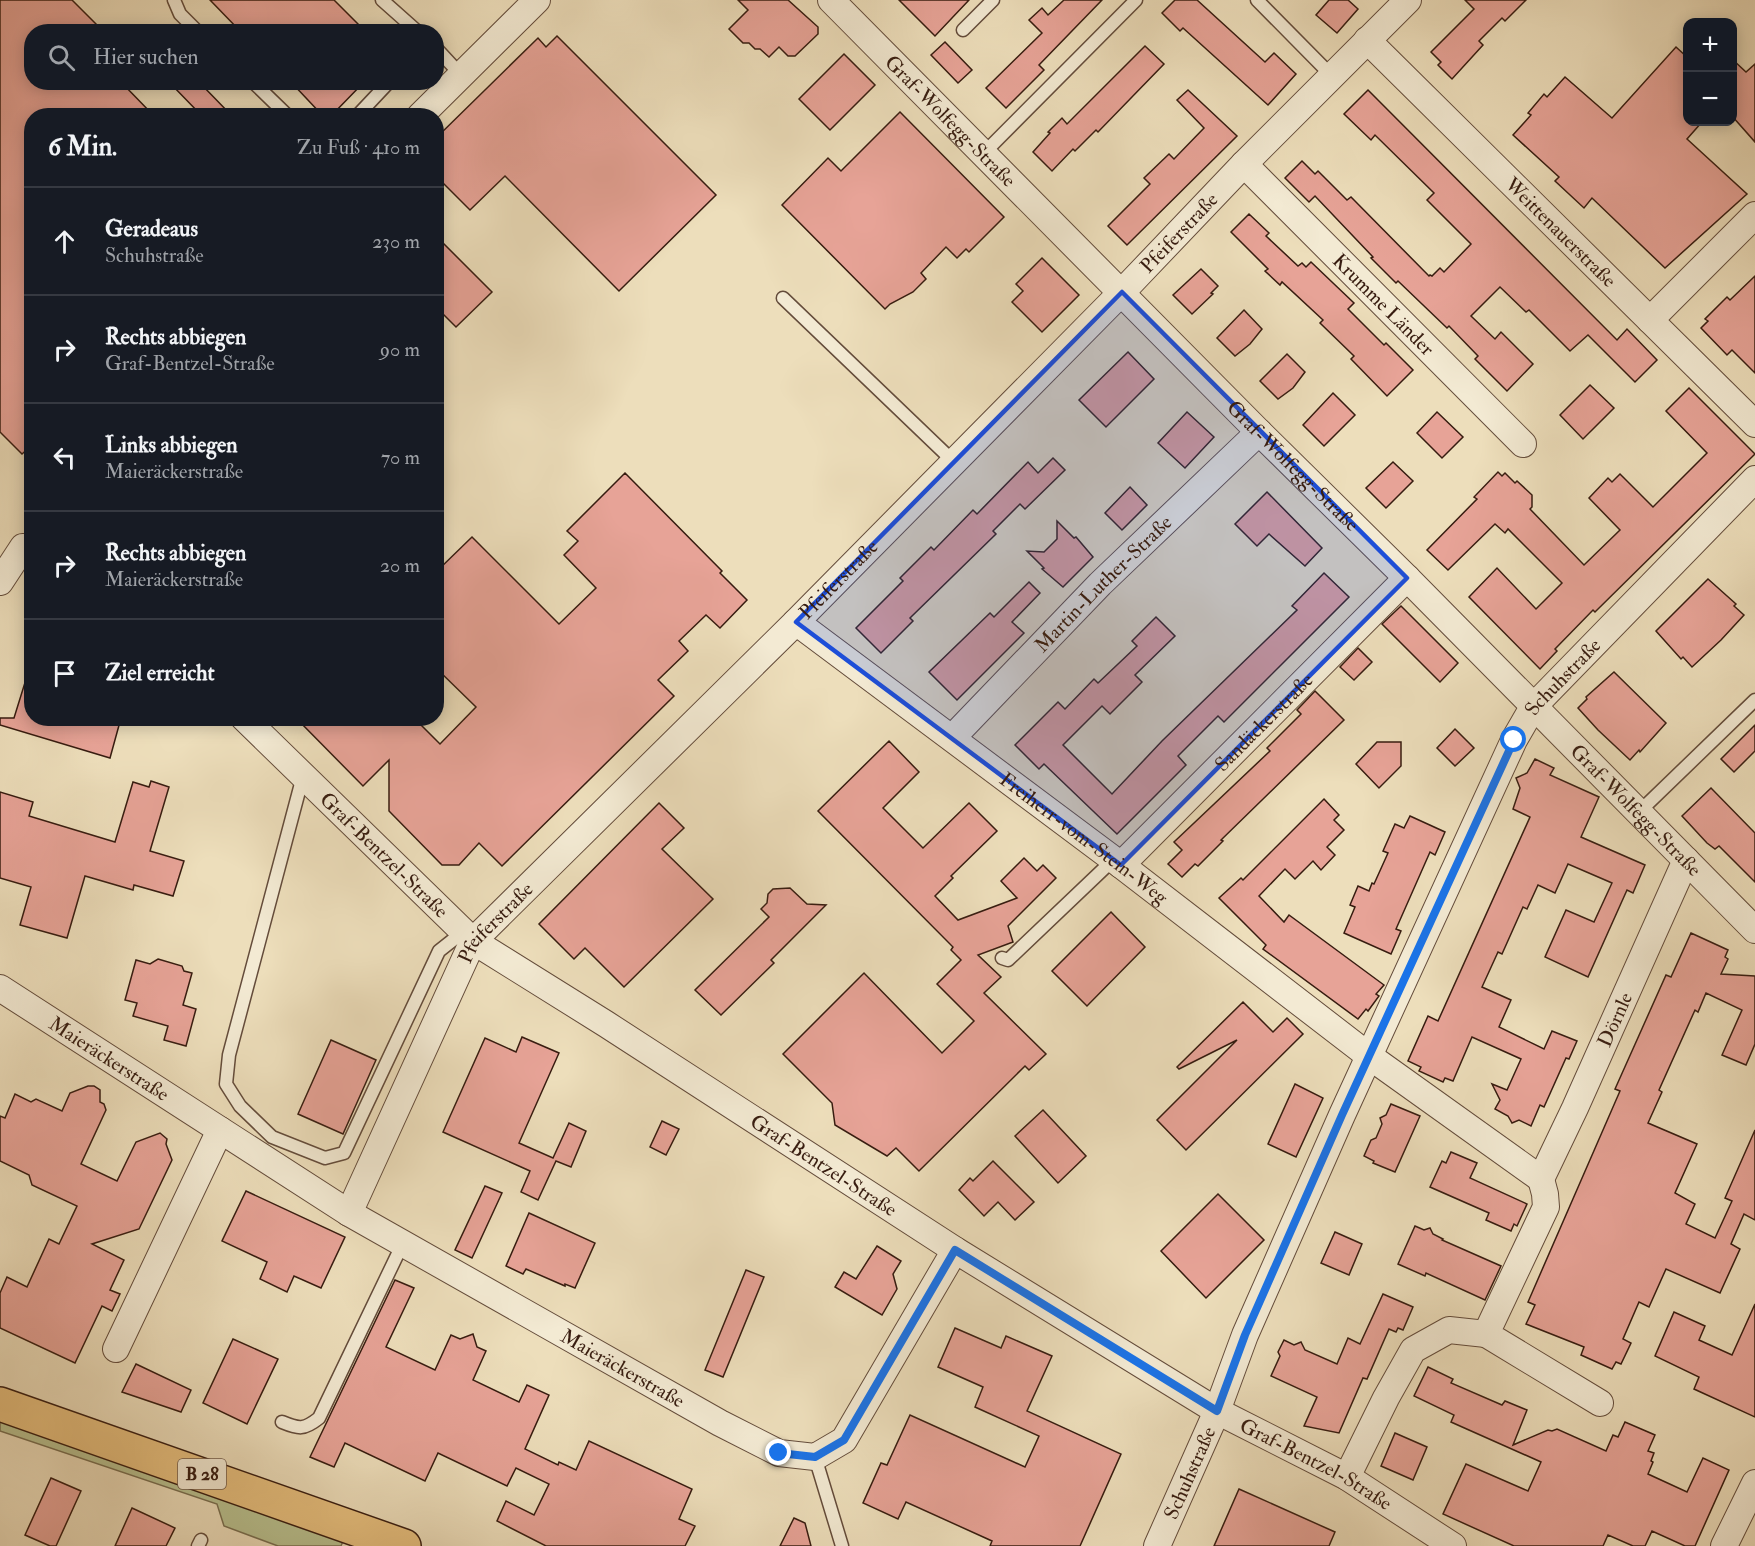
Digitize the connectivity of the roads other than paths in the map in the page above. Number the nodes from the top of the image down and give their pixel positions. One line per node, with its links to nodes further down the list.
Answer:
1 (174, 0): 9 (lane)
2 (382, 0): 10 (lane)
3 (537, 0): 14 (street)
4 (831, 0): 21 (street, Graf-Wolfegg-Straße)
5 (993, 0): 11 (lane)
6 (1136, 0): 21 (lane)
7 (1257, 0): 15 (lane)
8 (1408, 0): 12 (street, Pfeiferstraße)
9 (190, 24)
10 (409, 24)
11 (963, 30)
12 (1367, 40): 15 (street, Pfeiferstraße); 26 (street, Weittenauerstraße)
13 (444, 57): 14 (lane)
14 (461, 75): 20 (street)
15 (1332, 76): 22 (street, Pfeiferstraße)
16 (261, 90): 18 (lane)
17 (381, 90): 19 (lane)
18 (280, 108)
19 (365, 108)
20 (428, 108)
21 (984, 153): 24 (street, Graf-Wolfegg-Straße)
22 (1244, 164): 24 (street, Pfeiferstraße); 29 (street, Krumme Länder)
23 (1755, 215): 26 (street)
24 (1122, 292): 28 (street, Graf-Wolfegg-Straße); 30 (street, Pfeiferstraße)
25 (783, 298): 30 (lane)
26 (1650, 320): 27 (street, Weittenauerstraße)
27 (1755, 424)
28 (1259, 432): 33 (street, Graf-Wolfegg-Straße); 39 (street, Martin-Luther-Straße)
29 (1523, 444)
30 (954, 462): 35 (street, Pfeiferstraße)
31 (1755, 479): 37 (street, Schuhstraße)
32 (24, 548): 34 (street)
33 (1407, 578): 37 (street, Graf-Wolfegg-Straße); 43 (street, Sandäckerstraße)
34 (0, 582)
35 (796, 622): 39 (street, Freiherr-vom-Stein-Weg); 45 (street, Pfeiferstraße)
36 (1755, 699): 41 (lane)
37 (1533, 707): 41 (street, Graf-Wolfegg-Straße); 48 (street, Schuhstraße)
38 (252, 726): 40 (street, Graf-Bentzel-Straße)
39 (951, 738): 43 (street, Freiherr-vom-Stein-Weg)
40 (303, 776): 45 (street, Graf-Bentzel-Straße); 45 (lane)
41 (1638, 813): 42 (street, Graf-Wolfegg-Straße)
42 (1686, 860): 44 (street, Graf-Wolfegg-Straße); 50 (street, Dörnle)
43 (1117, 863): 46 (lane); 48 (street, Freiherr-vom-Stein-Weg)
44 (1755, 930)
45 (468, 936): 51 (street, Pfeiferstraße); 53 (street, Graf-Bentzel-Straße)
46 (1002, 958)
47 (0, 988): 49 (street, Maieräckerstraße)
48 (1369, 1056): 50 (street); 58 (street, Schuhstraße)
49 (220, 1130): 51 (street, Maieräckerstraße); 55 (street)
50 (1541, 1179): 54 (street)
51 (350, 1213): 52 (street, Maieräckerstraße)
52 (403, 1243): 59 (lane); 60 (street, Maieräckerstraße)
53 (955, 1250): 58 (street, Graf-Bentzel-Straße); 60 (street)
54 (1486, 1334): 57 (street); 61 (street)
55 (116, 1349)
56 (0, 1404): 63 (main road, B 28)
57 (1600, 1404)
58 (1217, 1411): 61 (street, Graf-Bentzel-Straße); 65 (street, Schuhstraße)
59 (282, 1422)
60 (815, 1457): 64 (lane)
61 (1347, 1478): 66 (street, Graf-Bentzel-Straße)
62 (1755, 1484): 67 (street)
63 (404, 1546)
64 (842, 1546)
65 (1157, 1546)
66 (1454, 1546)
67 (1724, 1546)

